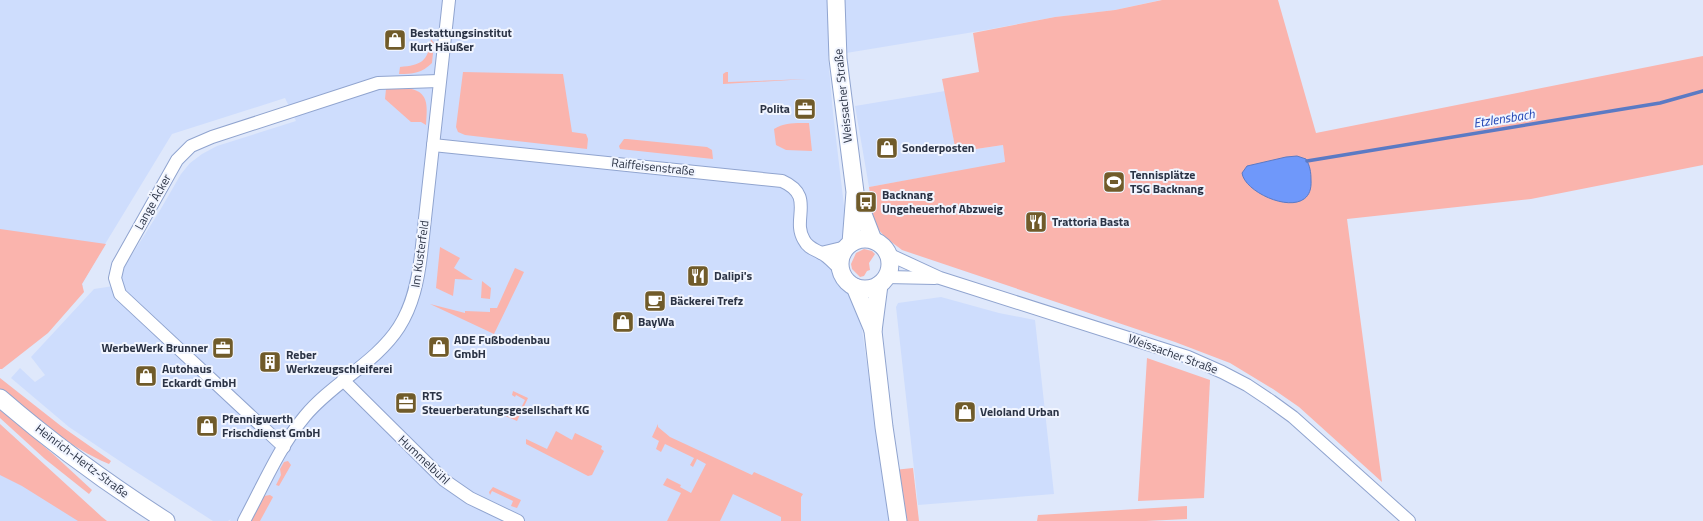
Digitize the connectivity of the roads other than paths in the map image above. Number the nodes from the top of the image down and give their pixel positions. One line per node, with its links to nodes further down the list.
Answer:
1 (449, 0): 3 (street, Im Kusterfeld)
2 (836, 0): 5 (street, Weissacher Straße)
3 (439, 81): 4 (street, Im Kusterfeld); 17 (street, Lange Äcker)
4 (433, 144): 8 (street, Raiffeisenstraße); 15 (street, Im Kusterfeld)
5 (855, 192): 6 (street, Weissacher Straße); 7 (street, Weissacher Straße)
6 (873, 240): 7 (street); 9 (street, Weissacher Straße)
7 (848, 245): 8 (street); 10 (street, Weissacher Straße)
8 (821, 253): 10 (street, Raiffeisenstraße)
9 (888, 254): 11 (street, Weissacher Straße); 12 (street)
10 (840, 269): 13 (street)
11 (940, 278): 12 (street, Weissacher Straße); 22 (street, Weissacher Straße)
12 (883, 281): 13 (street, Weissacher Straße); 14 (street)
13 (855, 287): 14 (street)
14 (873, 331): 21 (street)
15 (343, 380): 17 (street, Im Kusterfeld); 20 (street, Hummelbühl)
16 (0, 398): 18 (street, Heinrich-Hertz-Straße)
17 (284, 447): 19 (street, Im Kusterfeld)
18 (166, 521)
19 (244, 521)
20 (518, 521)
21 (898, 521)
22 (1409, 521)

